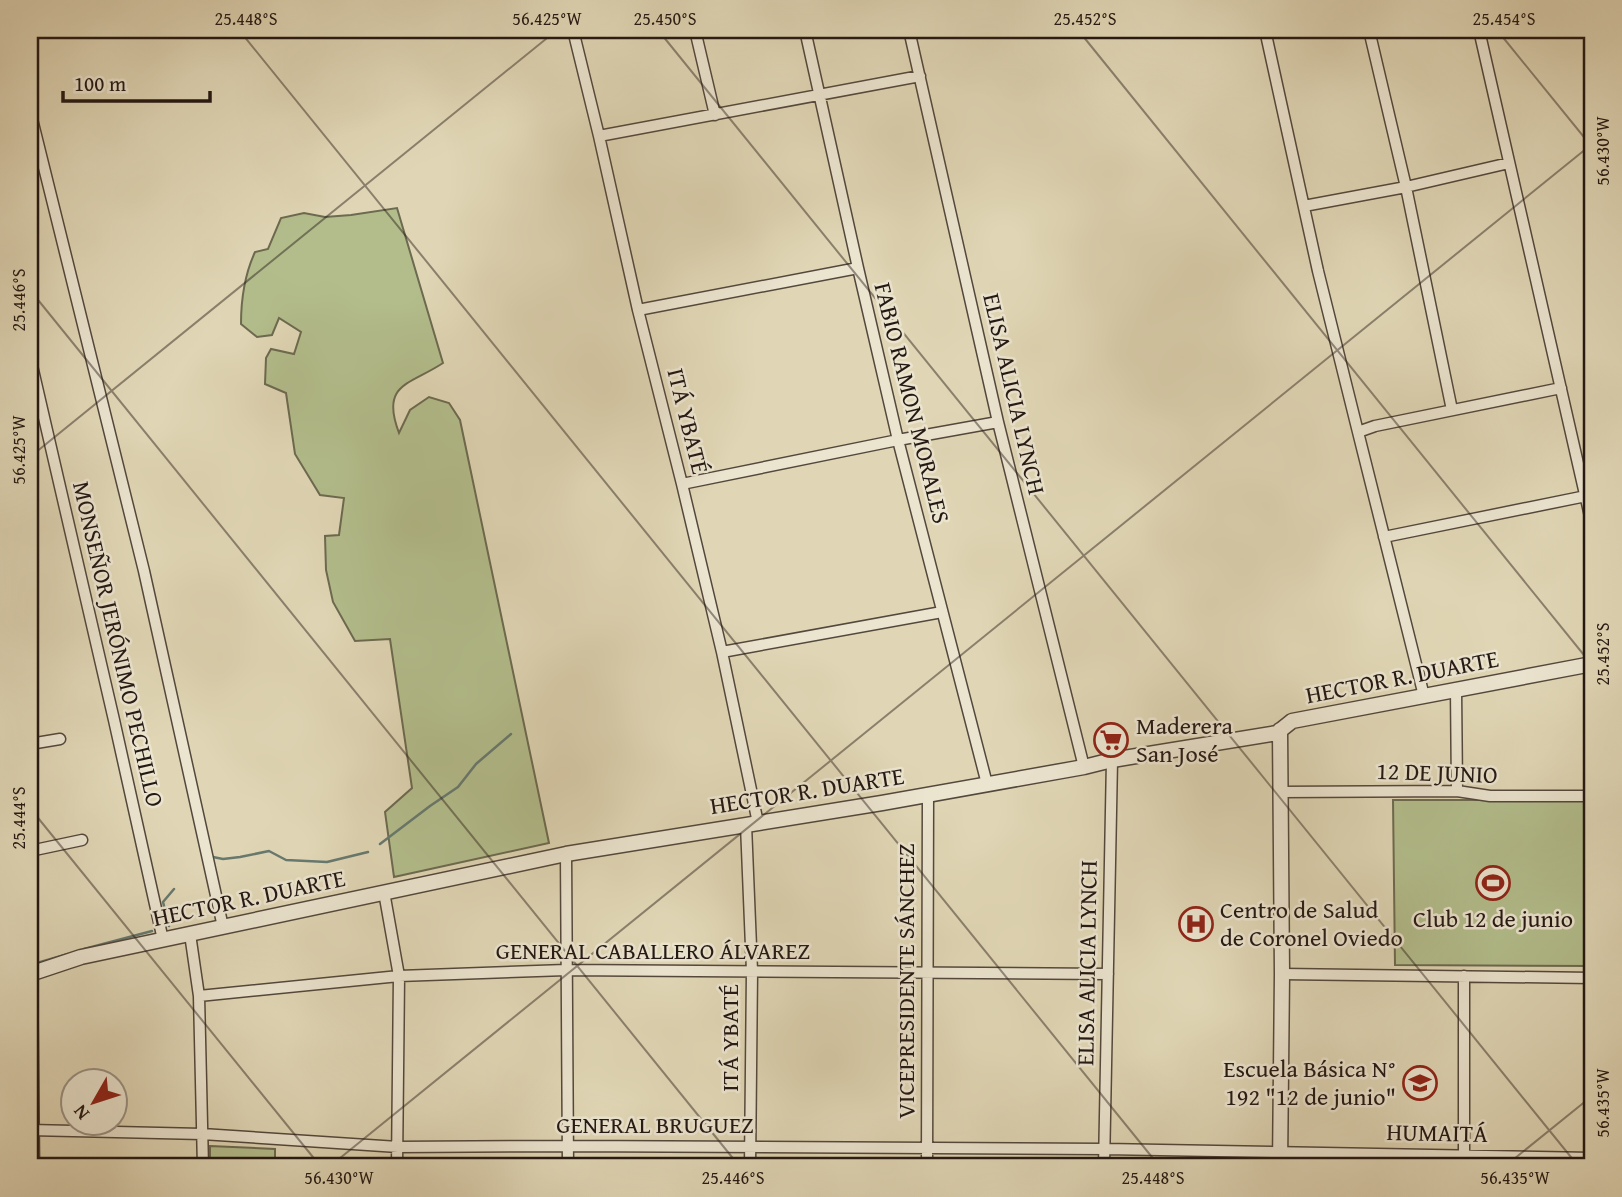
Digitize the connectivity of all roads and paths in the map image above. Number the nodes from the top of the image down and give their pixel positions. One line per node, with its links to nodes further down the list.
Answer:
1 (573, 30): 12 (street, ITÁ YBATÉ)
2 (695, 30): 11 (street)
3 (806, 30): 9 (street, FABIO RAMON MORALES)
4 (909, 30): 8 (street, ELISA ALICIA LYNCH)
5 (1265, 30): 15 (street)
6 (1369, 30): 14 (street)
7 (1479, 30): 13 (street)
8 (920, 76): 9 (street); 21 (street, ELISA ALICIA LYNCH)
9 (821, 94): 11 (street); 16 (street, FABIO RAMON MORALES)
10 (31, 115): 48 (street)
11 (715, 115): 12 (street)
12 (599, 136): 17 (street, ITÁ YBATÉ)
13 (1509, 163): 14 (street); 19 (street)
14 (1406, 187): 15 (street); 20 (street)
15 (1304, 206): 22 (street)
16 (858, 268): 17 (street); 23 (street, FABIO RAMON MORALES)
17 (638, 310): 24 (street, ITÁ YBATÉ)
18 (30, 357): 50 (street, MONSEÑOR JERÓNIMO PECHILLO)
19 (1561, 388): 20 (street); 25 (street)
20 (1452, 410): 22 (street)
21 (998, 422): 23 (street); 37 (street, ELISA ALICIA LYNCH)
22 (1358, 432): 27 (street)
23 (898, 440): 24 (street); 28 (street, FABIO RAMON MORALES)
24 (682, 484): 29 (street, ITÁ YBATÉ)
25 (1586, 496): 26 (street); 27 (street)
26 (1592, 524)
27 (1384, 537): 32 (street)
28 (942, 612): 29 (street); 38 (street, FABIO RAMON MORALES)
29 (722, 652): 43 (street, ITÁ YBATÉ)
30 (1592, 664): 31 (street, HECTOR R. DUARTE)
31 (1456, 690): 32 (street, HECTOR R. DUARTE); 39 (street)
32 (1424, 696): 33 (street, HECTOR R. DUARTE)
33 (1280, 730): 36 (street, HECTOR R. DUARTE); 40 (street)
34 (60, 739): 35 (street)
35 (30, 744)
36 (1112, 760): 37 (street, HECTOR R. DUARTE); 55 (street, ELISA ALICIA LYNCH)
37 (1084, 767): 38 (street, HECTOR R. DUARTE)
38 (986, 784): 41 (street, HECTOR R. DUARTE)
39 (1457, 791): 40 (street, 12 DE JUNIO); 42 (street, 12 DE JUNIO)
40 (1281, 792): 56 (street)
41 (928, 794): 43 (street, HECTOR R. DUARTE); 53 (street, VICEPRESIDENTE SÁNCHEZ)
42 (1592, 796)
43 (752, 824): 46 (street, HECTOR R. DUARTE); 52 (street, ITÁ YBATÉ)
44 (82, 840): 45 (street)
45 (30, 851)
46 (566, 854): 47 (street, HECTOR R. DUARTE); 51 (street)
47 (384, 892): 48 (street, HECTOR R. DUARTE); 57 (street)
48 (223, 927): 49 (street, HECTOR R. DUARTE)
49 (190, 934): 50 (street, HECTOR R. DUARTE); 60 (street)
50 (163, 940): 54 (street, HECTOR R. DUARTE)
51 (566, 970): 52 (street, GENERAL CABALLERO ÁLVAREZ); 57 (street, GENERAL CABALLERO ÁLVAREZ); 63 (street)
52 (752, 971): 53 (street, GENERAL CABALLERO ÁLVAREZ); 65 (street, ITÁ YBATÉ)
53 (927, 972): 55 (street, GENERAL CABALLERO ÁLVAREZ); 66 (street, VICEPRESIDENTE SÁNCHEZ)
54 (31, 974): 61 (street)
55 (1108, 974): 67 (street, ELISA ALICIA LYNCH)
56 (1282, 974): 58 (street); 68 (street)
57 (399, 976): 60 (street, GENERAL CABALLERO ÁLVAREZ); 64 (street)
58 (1464, 976): 59 (street); 69 (street)
59 (1592, 978)
60 (199, 996): 62 (street)
61 (32, 1131): 62 (street, GENERAL BRUGUEZ); 71 (street)
62 (202, 1134): 64 (street, GENERAL BRUGUEZ); 72 (street)
63 (569, 1146): 64 (street, GENERAL BRUGUEZ); 65 (street, GENERAL BRUGUEZ); 74 (street)
64 (398, 1147): 73 (street)
65 (751, 1147): 66 (street, GENERAL BRUGUEZ); 75 (street, ITÁ YBATÉ)
66 (927, 1148): 67 (street, GENERAL BRUGUEZ); 76 (street, VICEPRESIDENTE SÁNCHEZ)
67 (1105, 1149): 68 (street, GENERAL BRUGUEZ); 77 (street, ELISA ALICIA LYNCH)
68 (1280, 1151): 69 (street, HUMAITÁ); 78 (street)
69 (1464, 1155): 70 (street, HUMAITÁ); 79 (street)
70 (1592, 1158)
71 (34, 1167)
72 (203, 1167)
73 (397, 1167)
74 (568, 1167)
75 (750, 1167)
76 (927, 1167)
77 (1104, 1167)
78 (1280, 1167)
79 (1464, 1167)

